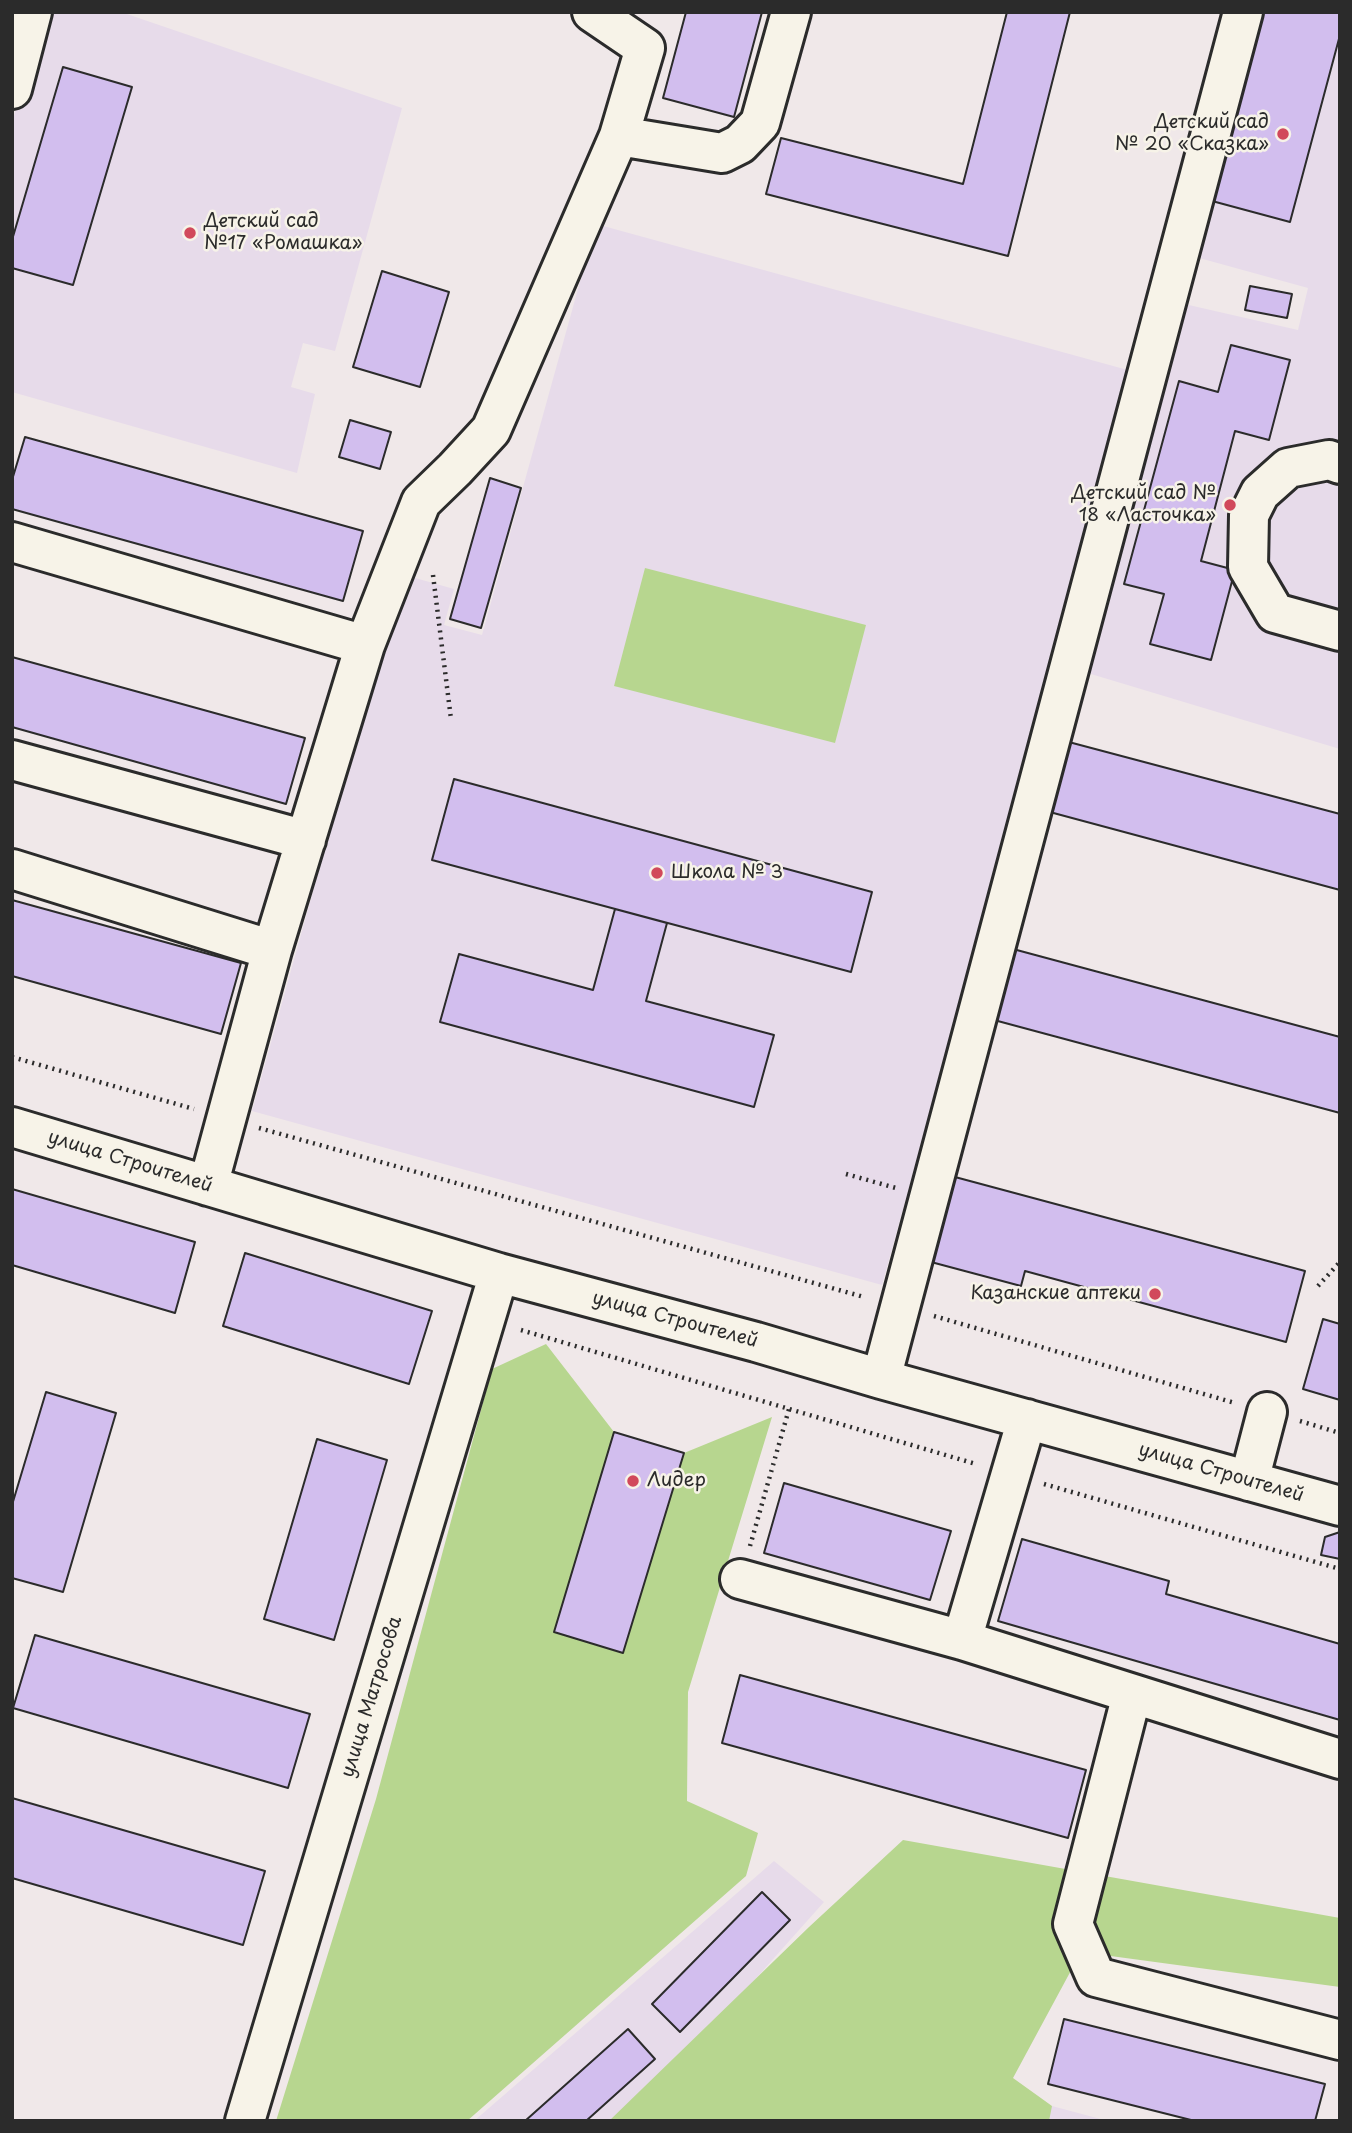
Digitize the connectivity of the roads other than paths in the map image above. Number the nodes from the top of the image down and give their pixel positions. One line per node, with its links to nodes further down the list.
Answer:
1 (32, 12): 5 (street)
2 (592, 12): 6 (street)
3 (791, 12): 6 (street)
4 (1243, 12): 18 (street)
5 (12, 89)
6 (619, 136): 10 (street)
7 (1340, 464): 9 (street)
8 (12, 542): 10 (street)
9 (1340, 631)
10 (365, 645): 12 (street)
11 (12, 760): 12 (street)
12 (306, 840): 14 (street)
13 (12, 869): 14 (street)
14 (272, 950): 16 (street)
15 (12, 1127): 16 (street, улица Строителей)
16 (208, 1186): 17 (street, улица Строителей)
17 (499, 1273): 18 (street, улица Строителей); 28 (street, улица Матросова)
18 (881, 1379): 20 (street, улица Строителей)
19 (1267, 1412): 21 (street)
20 (1027, 1419): 21 (street, улица Строителей); 24 (street)
21 (1249, 1481): 22 (street, улица Строителей)
22 (1340, 1506)
23 (740, 1579): 24 (street)
24 (962, 1640): 25 (street)
25 (1132, 1694): 26 (street); 27 (street)
26 (1340, 1759)
27 (1340, 2040)
28 (245, 2121)

